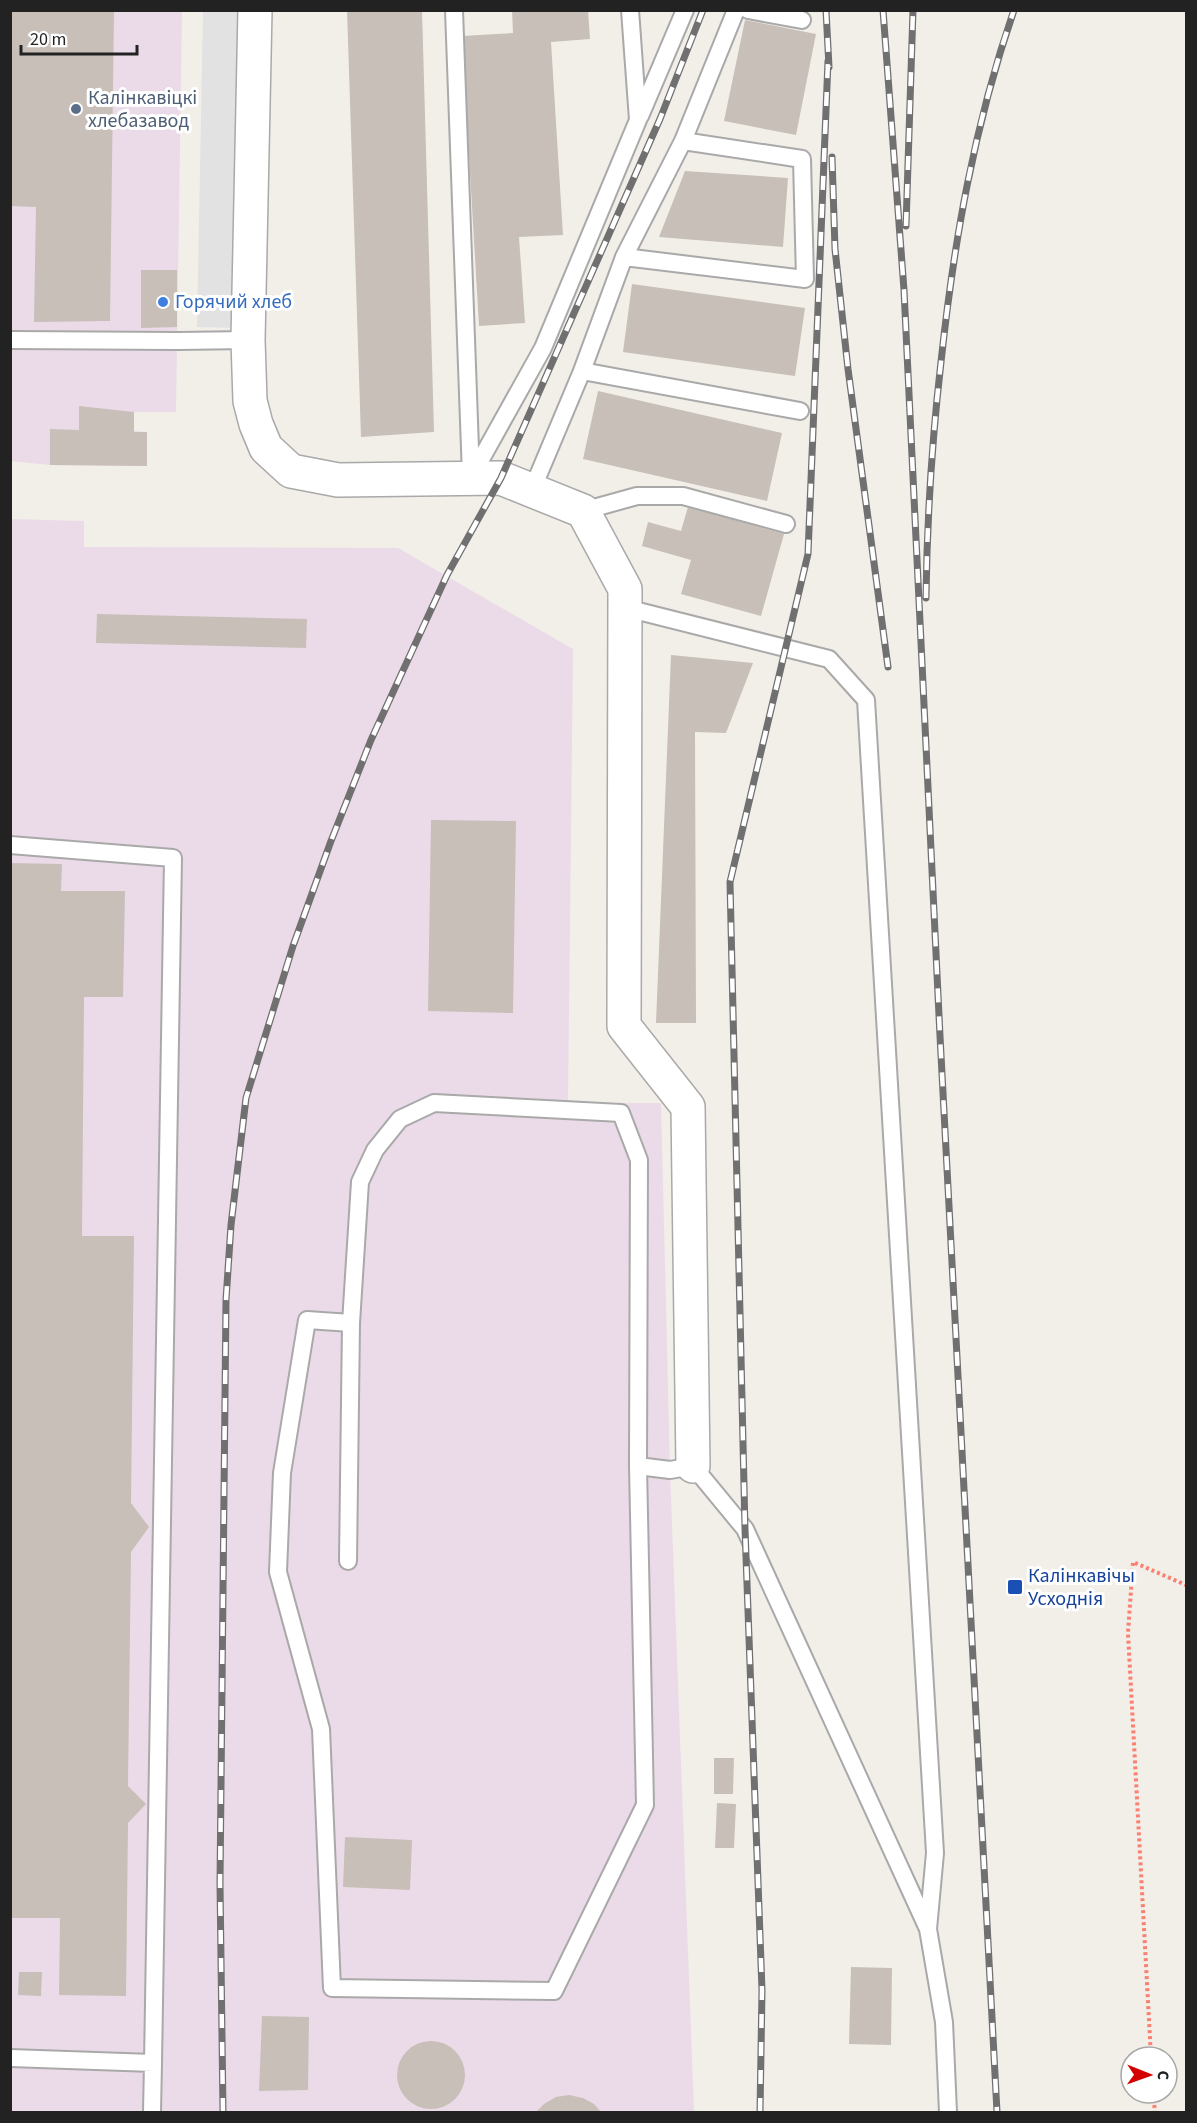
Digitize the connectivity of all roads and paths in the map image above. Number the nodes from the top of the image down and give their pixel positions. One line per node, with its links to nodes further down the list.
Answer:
1 (255, 10): 12 (street)
2 (454, 10): 15 (lane)
3 (630, 10): 8 (lane)
4 (685, 10): 8 (lane)
5 (736, 10): 9 (lane)
6 (748, 10): 7 (lane)
7 (802, 20)
8 (638, 120): 15 (lane)
9 (683, 141): 10 (lane); 10 (lane)
10 (624, 257): 13 (lane)
11 (10, 340): 12 (lane)
12 (248, 340): 15 (street)
13 (582, 371): 14 (lane); 16 (lane)
14 (800, 411)
15 (471, 477): 16 (street)
16 (532, 490): 17 (street)
17 (583, 511): 18 (lane); 19 (street)
18 (786, 524)
19 (626, 608): 23 (street); 26 (lane)
20 (10, 845): 29 (lane)
21 (351, 1323): 22 (lane); 22 (lane); 24 (lane)
22 (638, 1466): 23 (lane)
23 (693, 1466): 26 (lane)
24 (348, 1561)
25 (1186, 1585): 27 (path)
26 (928, 1929): 31 (lane)
27 (1150, 2045)
28 (10, 2058): 29 (lane)
29 (153, 2063): 30 (lane)
30 (152, 2112)
31 (948, 2112)

